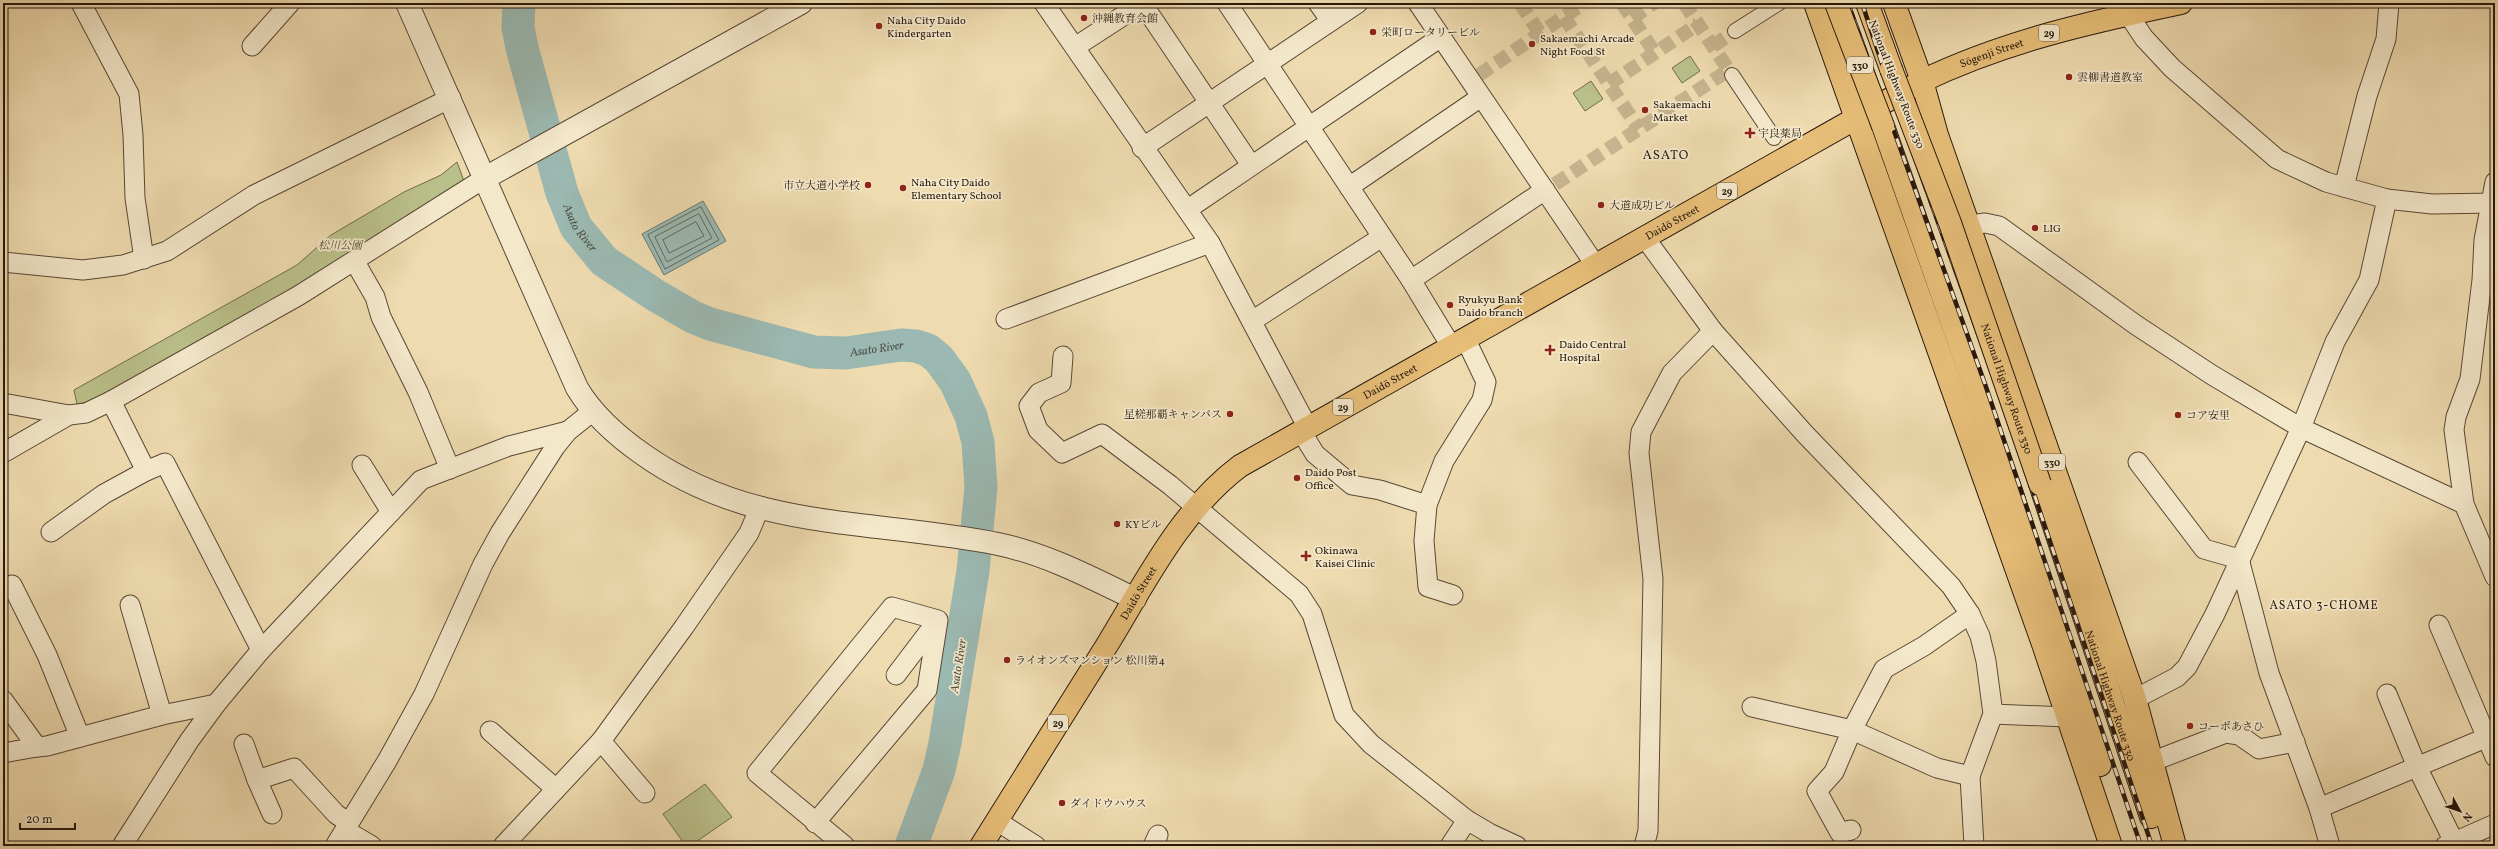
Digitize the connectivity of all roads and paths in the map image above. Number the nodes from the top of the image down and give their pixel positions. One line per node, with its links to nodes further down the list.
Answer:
1 (81, 3): 47 (street)
2 (290, 3): 22 (street)
3 (407, 3): 28 (street)
4 (801, 3): 35 (street)
5 (1044, 3): 23 (street)
6 (1143, 3): 23 (street); 29 (street)
7 (1227, 3): 24 (street)
8 (1318, 3): 19 (street)
9 (1358, 3): 19 (street)
10 (1418, 3): 21 (street)
11 (1779, 3): 20 (street)
12 (1815, 3): 30 (main road, 330)
13 (1836, 3): 131 (main road, 330, bridge)
14 (1867, 3): 132 (main road, National Highway Route 330 / 330, bridge)
15 (1894, 3): 26 (main road, 330)
16 (2179, 3): 18 (main road, Sōgenji Street / 29)
17 (2389, 3): 39 (street)
18 (2128, 14): 26 (main road, Sōgenji Street / 29); 39 (street)
19 (1331, 21): 24 (street)
20 (1735, 31)
21 (1441, 37): 27 (street); 31 (street)
22 (252, 46)
23 (1075, 47): 33 (street)
24 (1266, 63): 29 (street); 31 (street)
25 (1732, 75): 32 (street)
26 (1922, 81): 30 (main road, Sōgenji Street / 29); 43 (main road, 330)
27 (1481, 97): 37 (street); 38 (street)
28 (451, 98): 35 (street); 47 (street)
29 (1209, 103): 33 (street); 34 (street)
30 (1858, 117): 45 (main road, Daidō Street / 29); 93 (main road, 330)
31 (1308, 126): 34 (street); 37 (street)
32 (1774, 138)
33 (1142, 148): 42 (street)
34 (1251, 165): 42 (street)
35 (485, 178): 49 (street); 59 (street)
36 (2495, 182): 41 (street)
37 (1349, 187): 44 (street)
38 (1550, 187): 50 (street); 51 (street)
39 (2344, 187): 40 (street)
40 (2387, 199): 41 (street); 61 (street)
41 (2494, 203): 69 (street)
42 (1188, 209): 46 (street)
43 (1970, 225): 61 (street); 87 (main road, 330)
44 (1382, 237): 51 (street); 53 (street)
45 (1645, 238): 50 (main road, Daidō Street / 29); 54 (street)
46 (1210, 243): 52 (street); 53 (street)
47 (144, 259): 48 (street)
48 (3, 262)
49 (355, 262): 57 (street); 67 (street)
50 (1596, 266): 55 (main road, Daidō Street / 29)
51 (1411, 280): 55 (street)
52 (1006, 319)
53 (1252, 321): 62 (street)
54 (1713, 331): 81 (street); 128 (street)
55 (1458, 342): 62 (main road, Daidō Street / 29); 70 (street)
56 (1063, 356): 71 (street)
57 (111, 401): 60 (street); 68 (street)
58 (3, 403): 60 (street)
59 (593, 411): 63 (street); 72 (street)
60 (69, 415): 64 (street)
61 (2301, 428): 69 (street); 75 (street)
62 (1304, 429): 70 (street); 71 (main road, Daidō Street / 29)
63 (568, 431): 67 (street); 116 (street)
64 (3, 453)
65 (2138, 462): 75 (street)
66 (362, 465): 73 (street)
67 (450, 469): 73 (street)
68 (146, 471): 74 (street); 84 (street)
69 (2464, 504): 76 (street)
70 (1427, 505): 78 (street)
71 (1196, 508): 79 (main road, Daidō Street / 29); 112 (street)
72 (759, 509): 79 (street); 98 (street)
73 (391, 512): 84 (street)
74 (51, 532)
75 (2239, 559): 87 (street); 99 (street)
76 (2495, 577)
77 (12, 585): 97 (street)
78 (1453, 595)
79 (1135, 599): 113 (main road, Daidō Street / 29)
80 (130, 605): 92 (street)
81 (1970, 614): 91 (street); 94 (street)
82 (938, 620): 85 (street); 114 (street); 114 (street)
83 (2439, 625): 96 (street)
84 (261, 650): 89 (street)
85 (896, 674)
86 (2387, 694): 105 (street)
87 (2135, 699): 104 (main road, 330)
88 (3, 700): 101 (street)
89 (216, 704): 92 (street); 119 (street)
90 (1752, 707): 94 (street)
91 (1992, 714): 93 (street); 106 (street)
92 (162, 715): 97 (street)
93 (2068, 717): 130 (main road, 330)
94 (1852, 730): 106 (street); 117 (street)
95 (490, 731): 108 (street)
96 (2491, 736): 103 (street); 105 (street)
97 (80, 737): 101 (street)
98 (600, 741): 108 (street); 109 (street)
99 (2295, 742): 104 (street); 110 (street)
100 (244, 744): 107 (street)
101 (37, 747): 102 (street)
102 (3, 753)
103 (2495, 757)
104 (2151, 762): 133 (main road, 330)
105 (2417, 767): 110 (street); 118 (street)
106 (1970, 776): 129 (street)
107 (258, 780): 111 (street); 116 (street)
108 (556, 789): 122 (street)
109 (645, 793)
110 (2319, 808): 134 (street)
111 (272, 814)
112 (1467, 820): 126 (street); 127 (street)
113 (997, 822): 124 (main road, Daidō Street / 29); 125 (street)
114 (815, 823): 123 (street)
115 (2495, 824): 118 (street)
116 (347, 826): 120 (street); 121 (street)
117 (1851, 830)
118 (2452, 845)
119 (122, 846)
120 (335, 846)
121 (372, 846)
122 (503, 846)
123 (845, 846)
124 (981, 846)
125 (1036, 846)
126 (1450, 846)
127 (1517, 846)
128 (1644, 846)
129 (1974, 846)
130 (2111, 846)
131 (2126, 846)
132 (2161, 846)
133 (2175, 846)
134 (2330, 846)

